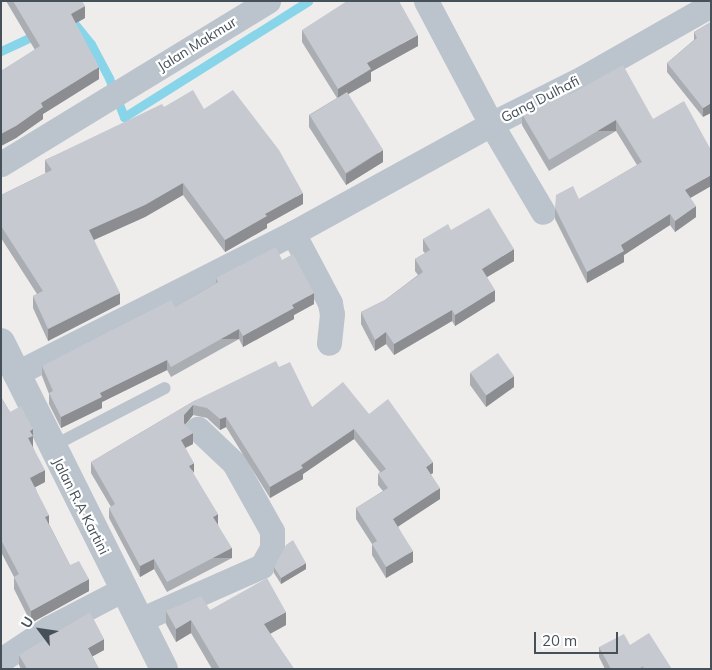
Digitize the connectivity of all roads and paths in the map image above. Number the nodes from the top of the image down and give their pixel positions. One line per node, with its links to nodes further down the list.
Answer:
1 (426, 1): 4 (street, Gang Dulhafi)
2 (260, 3): 5 (street, Jalan Makmur)
3 (711, 5): 4 (street, Gang Dulhafi)
4 (491, 124): 6 (street); 7 (street)
5 (1, 164)
6 (543, 212)
7 (293, 233): 9 (street); 10 (street)
8 (1, 342): 10 (street, Jalan R.A Kartini)
9 (328, 343)
10 (15, 374): 13 (street, Jalan R.A Kartini)
11 (165, 388): 13 (lane)
12 (198, 429): 15 (street)
13 (51, 446): 14 (street, Jalan R.A Kartini)
14 (124, 589): 15 (street, Jalan R.A Kartini); 16 (street)
15 (140, 620): 17 (street, Jalan R.A Kartini)
16 (1, 660)
17 (164, 669)

